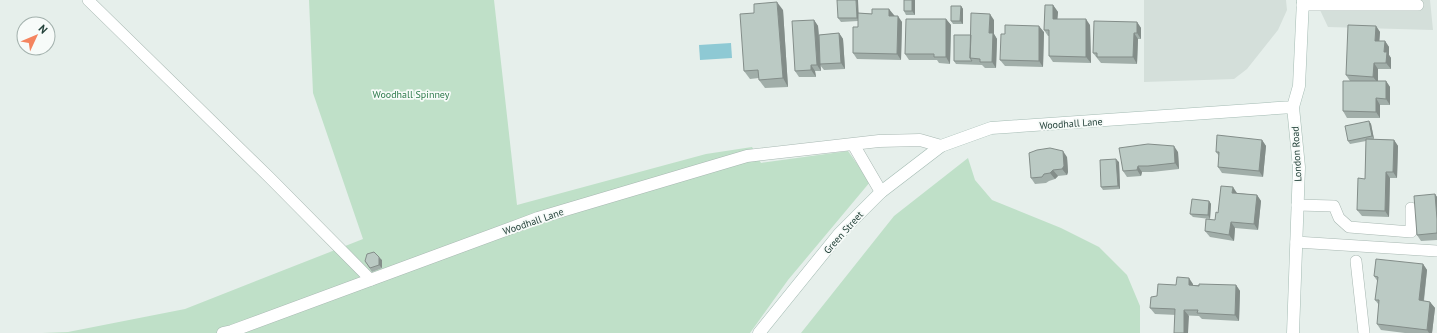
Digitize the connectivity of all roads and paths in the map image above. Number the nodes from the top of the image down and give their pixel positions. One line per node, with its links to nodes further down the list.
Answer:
1 (88, 0): 13 (lane)
2 (1303, 2): 3 (lane); 4 (street, London Road)
3 (1418, 5)
4 (1293, 107): 6 (street, Woodhall Lane); 8 (street, London Road)
5 (853, 144): 6 (street, Woodhall Lane); 7 (street); 13 (street, Woodhall Lane)
6 (941, 146): 7 (street, Green Street)
7 (881, 192): 15 (street, Green Street)
8 (1297, 205): 9 (lane); 10 (street, London Road)
9 (1411, 208)
10 (1296, 242): 11 (lane); 16 (street, London Road)
11 (1437, 251)
12 (1356, 261): 17 (lane)
13 (371, 280): 14 (street, Woodhall Lane)
14 (223, 333)
15 (759, 333)
16 (1293, 333)
17 (1364, 333)

